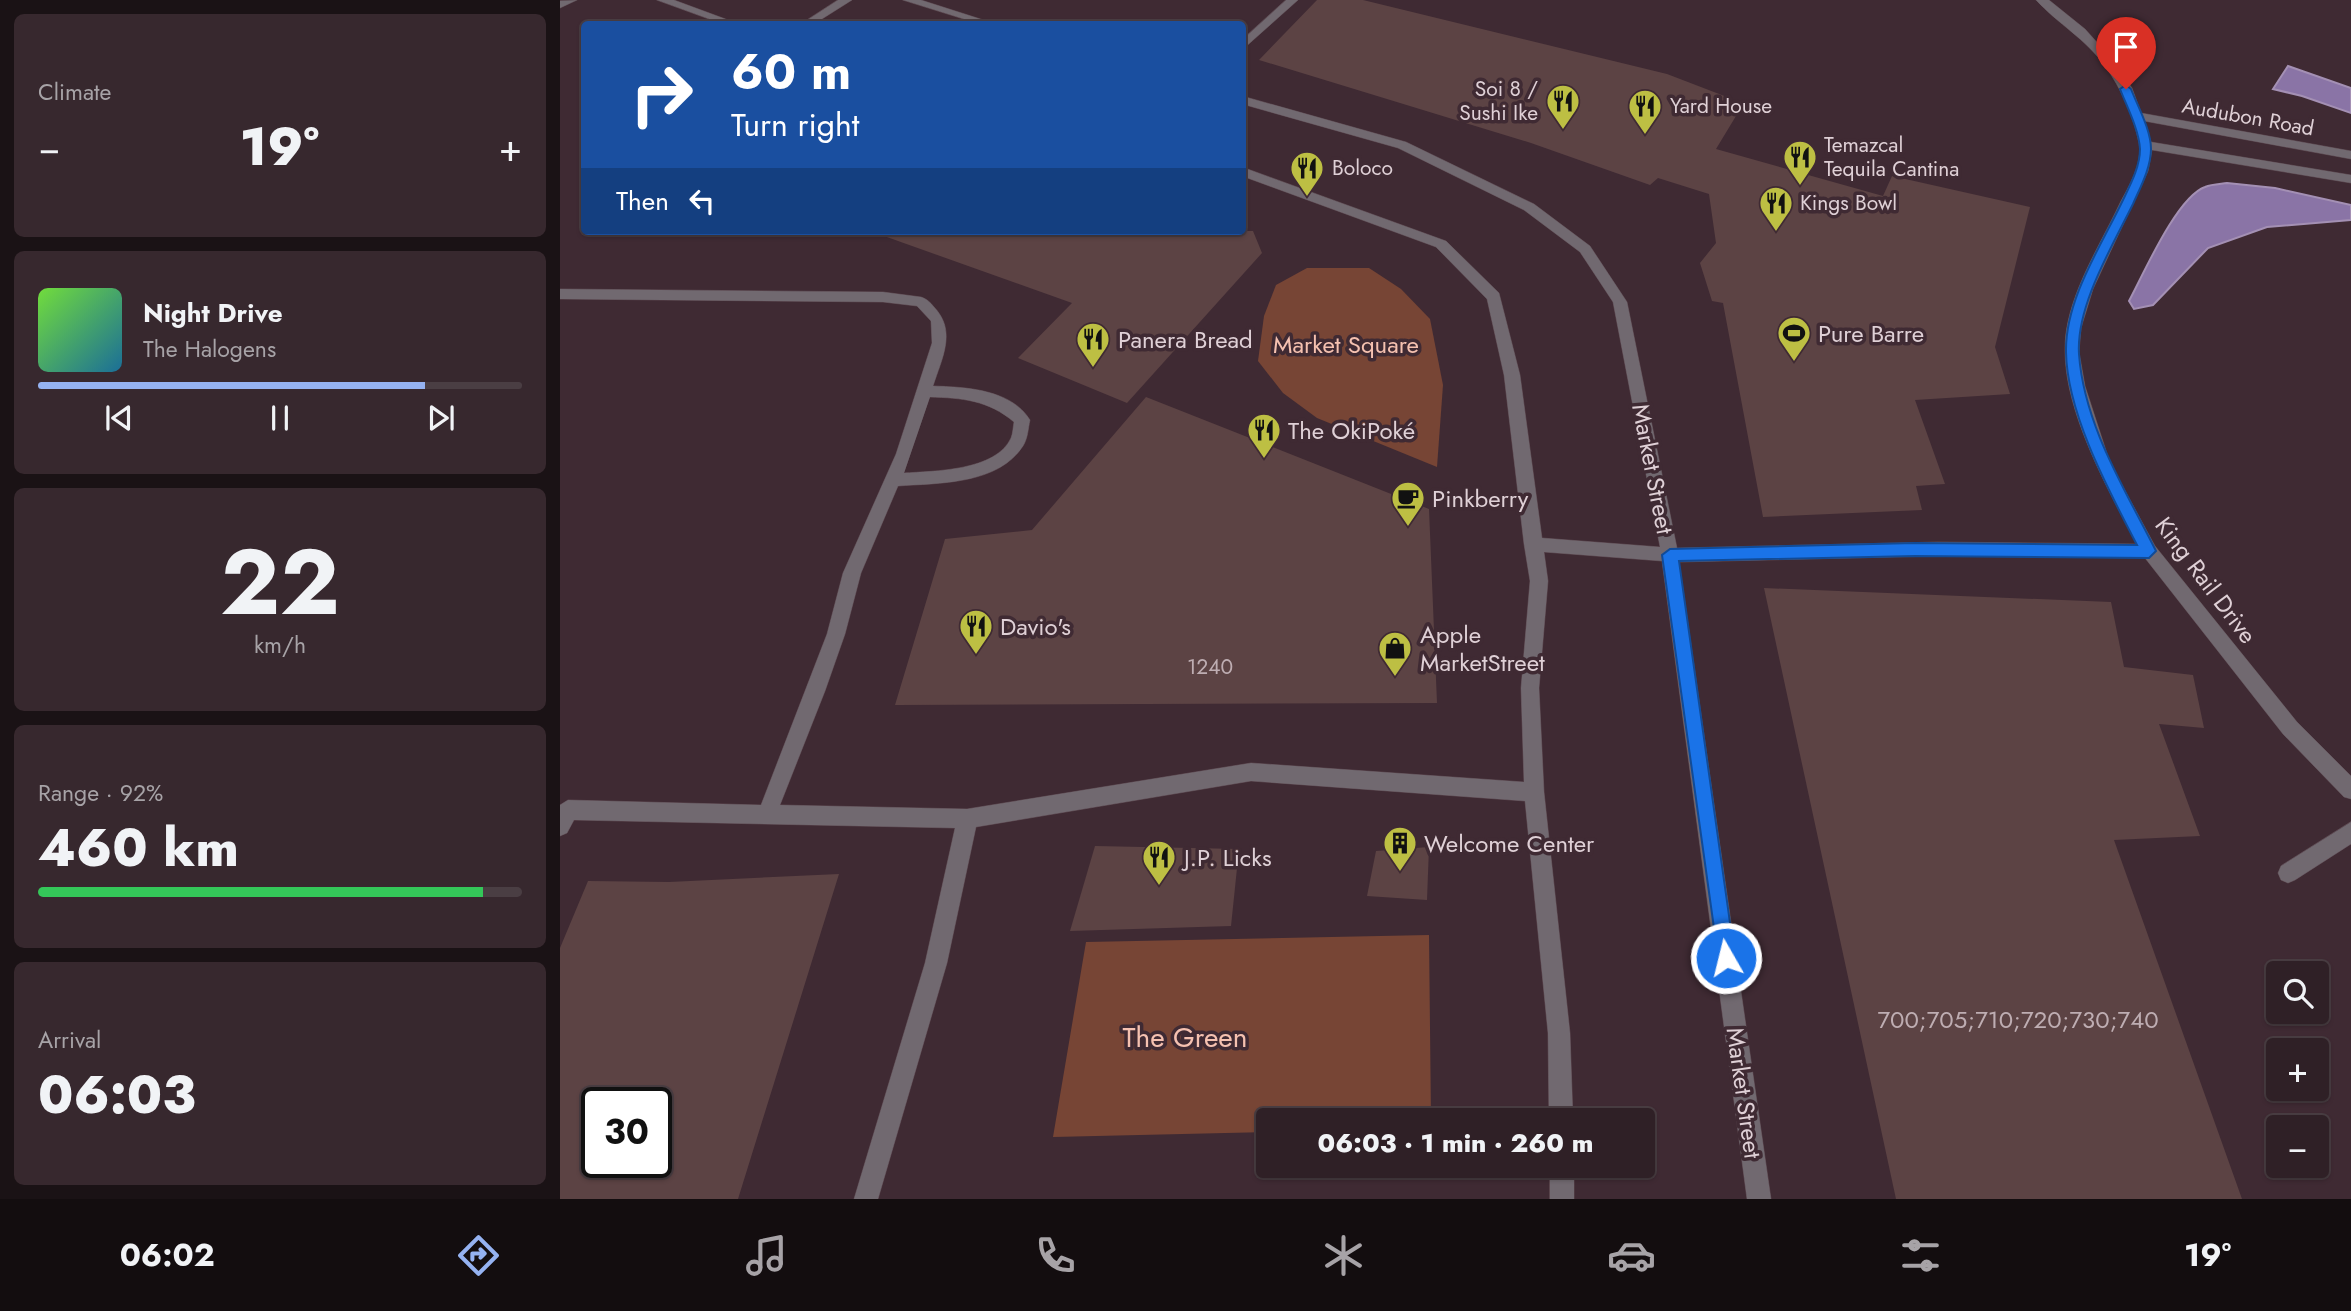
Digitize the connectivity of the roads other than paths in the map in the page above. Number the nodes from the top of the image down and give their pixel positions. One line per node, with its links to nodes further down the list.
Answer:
1 (571, 0): 7 (street)
2 (663, 0): 8 (street)
3 (846, 0): 9 (street)
4 (909, 0): 10 (street)
5 (1292, 0): 11 (street)
6 (2042, 0): 13 (street)
7 (560, 5)
8 (703, 20)
9 (812, 21)
10 (980, 21)
11 (1246, 43)
12 (1246, 101): 23 (street, Market Street)
13 (2137, 116): 14 (street); 15 (street, Audubon Road)
14 (2146, 145): 17 (street, Audubon Road); 22 (street, King Rail Drive)
15 (2351, 155)
16 (1246, 172): 21 (street)
17 (2351, 179)
18 (560, 294): 19 (street)
19 (925, 391): 20 (street); 20 (street)
20 (895, 480): 26 (street)
21 (1532, 544): 23 (street); 25 (street)
22 (2149, 551): 23 (street); 24 (street, King Rail Drive)
23 (1670, 555): 35 (street, Market Street)
24 (2351, 790)
25 (1534, 792): 28 (street); 31 (street)
26 (767, 814): 27 (street); 28 (street)
27 (563, 816)
28 (967, 819): 33 (street)
29 (2351, 832): 30 (street)
30 (2288, 873)
31 (1561, 1108)
32 (1562, 1178): 34 (street)
33 (866, 1199)
34 (1562, 1199)
35 (1759, 1199)

